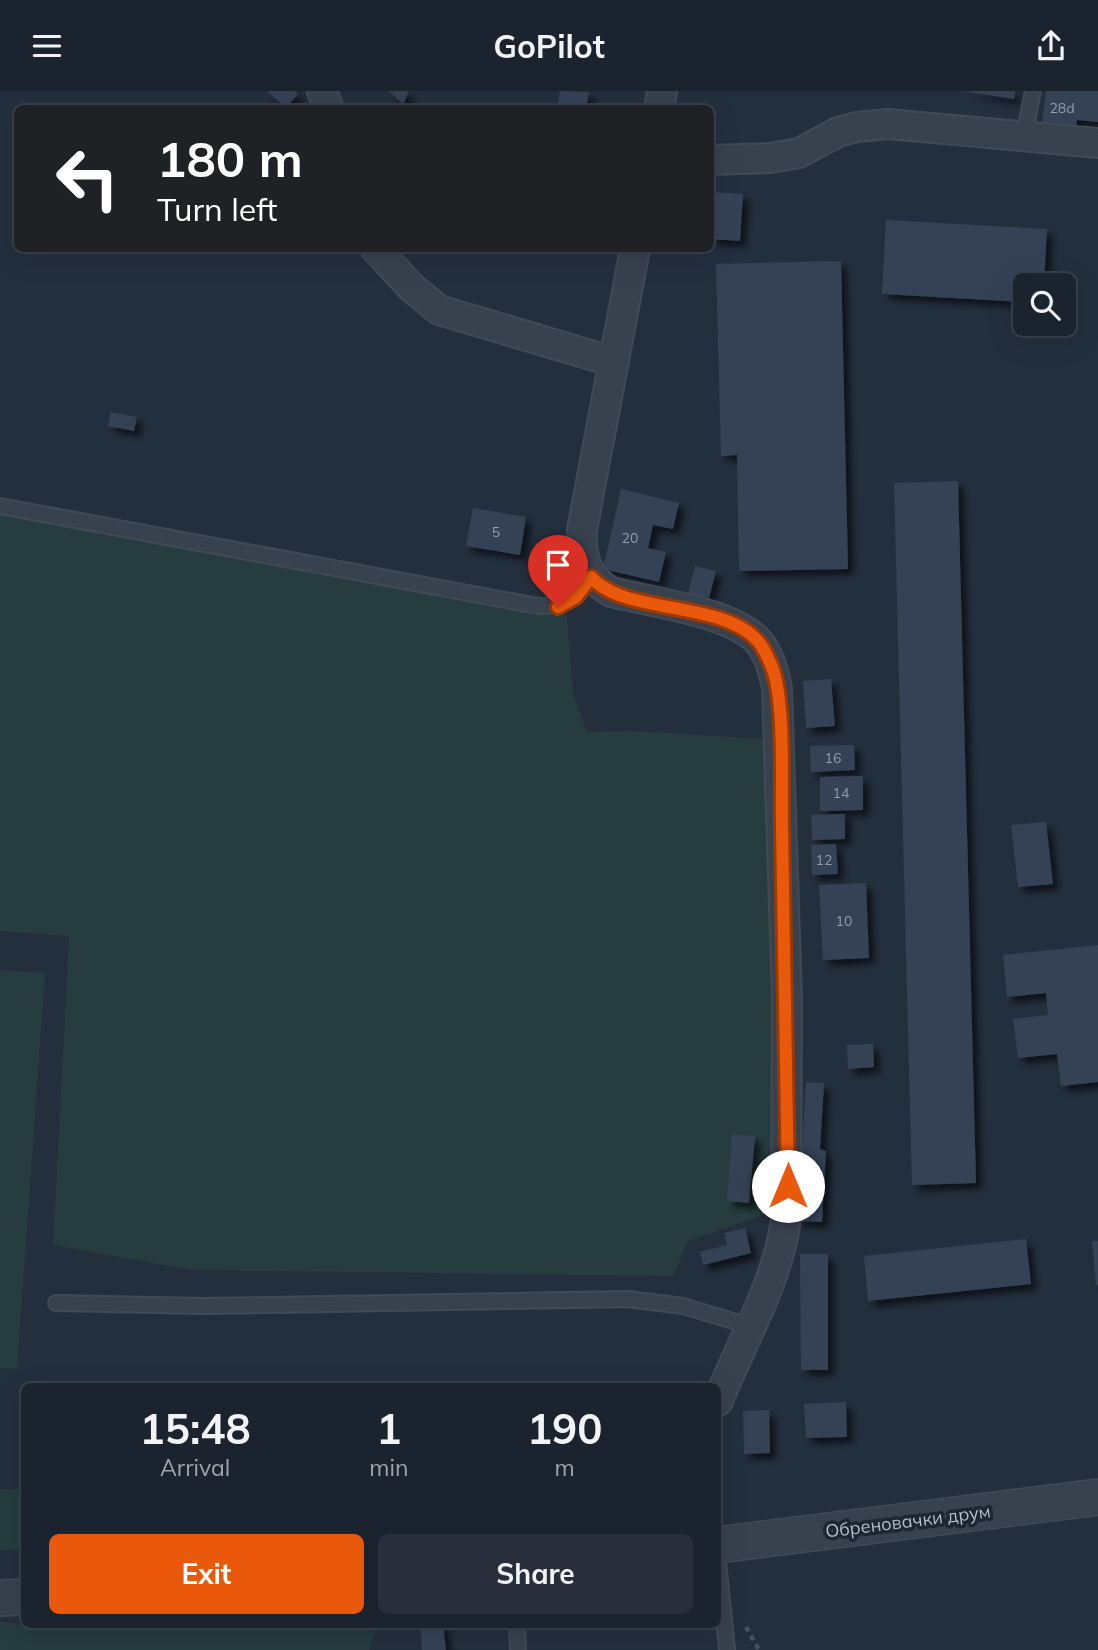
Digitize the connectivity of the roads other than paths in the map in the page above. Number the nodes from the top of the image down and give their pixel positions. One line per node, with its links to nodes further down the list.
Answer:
1 (1033, 91): 2 (lane)
2 (1024, 137): 3 (street); 4 (street)
3 (1098, 143)
4 (714, 160)
5 (379, 252): 7 (street)
6 (634, 252): 7 (street)
7 (614, 362): 9 (street)
8 (0, 506): 9 (lane)
9 (591, 577): 11 (street)
10 (56, 1303): 11 (lane)
11 (750, 1326): 12 (street)
12 (721, 1394)
13 (1098, 1497): 14 (street, Обреновачки друм)
14 (721, 1545)
15 (721, 1591): 20 (lane)
16 (21, 1597): 17 (street)
17 (0, 1598)
18 (517, 1628): 19 (lane)
19 (518, 1650)
20 (727, 1650)

